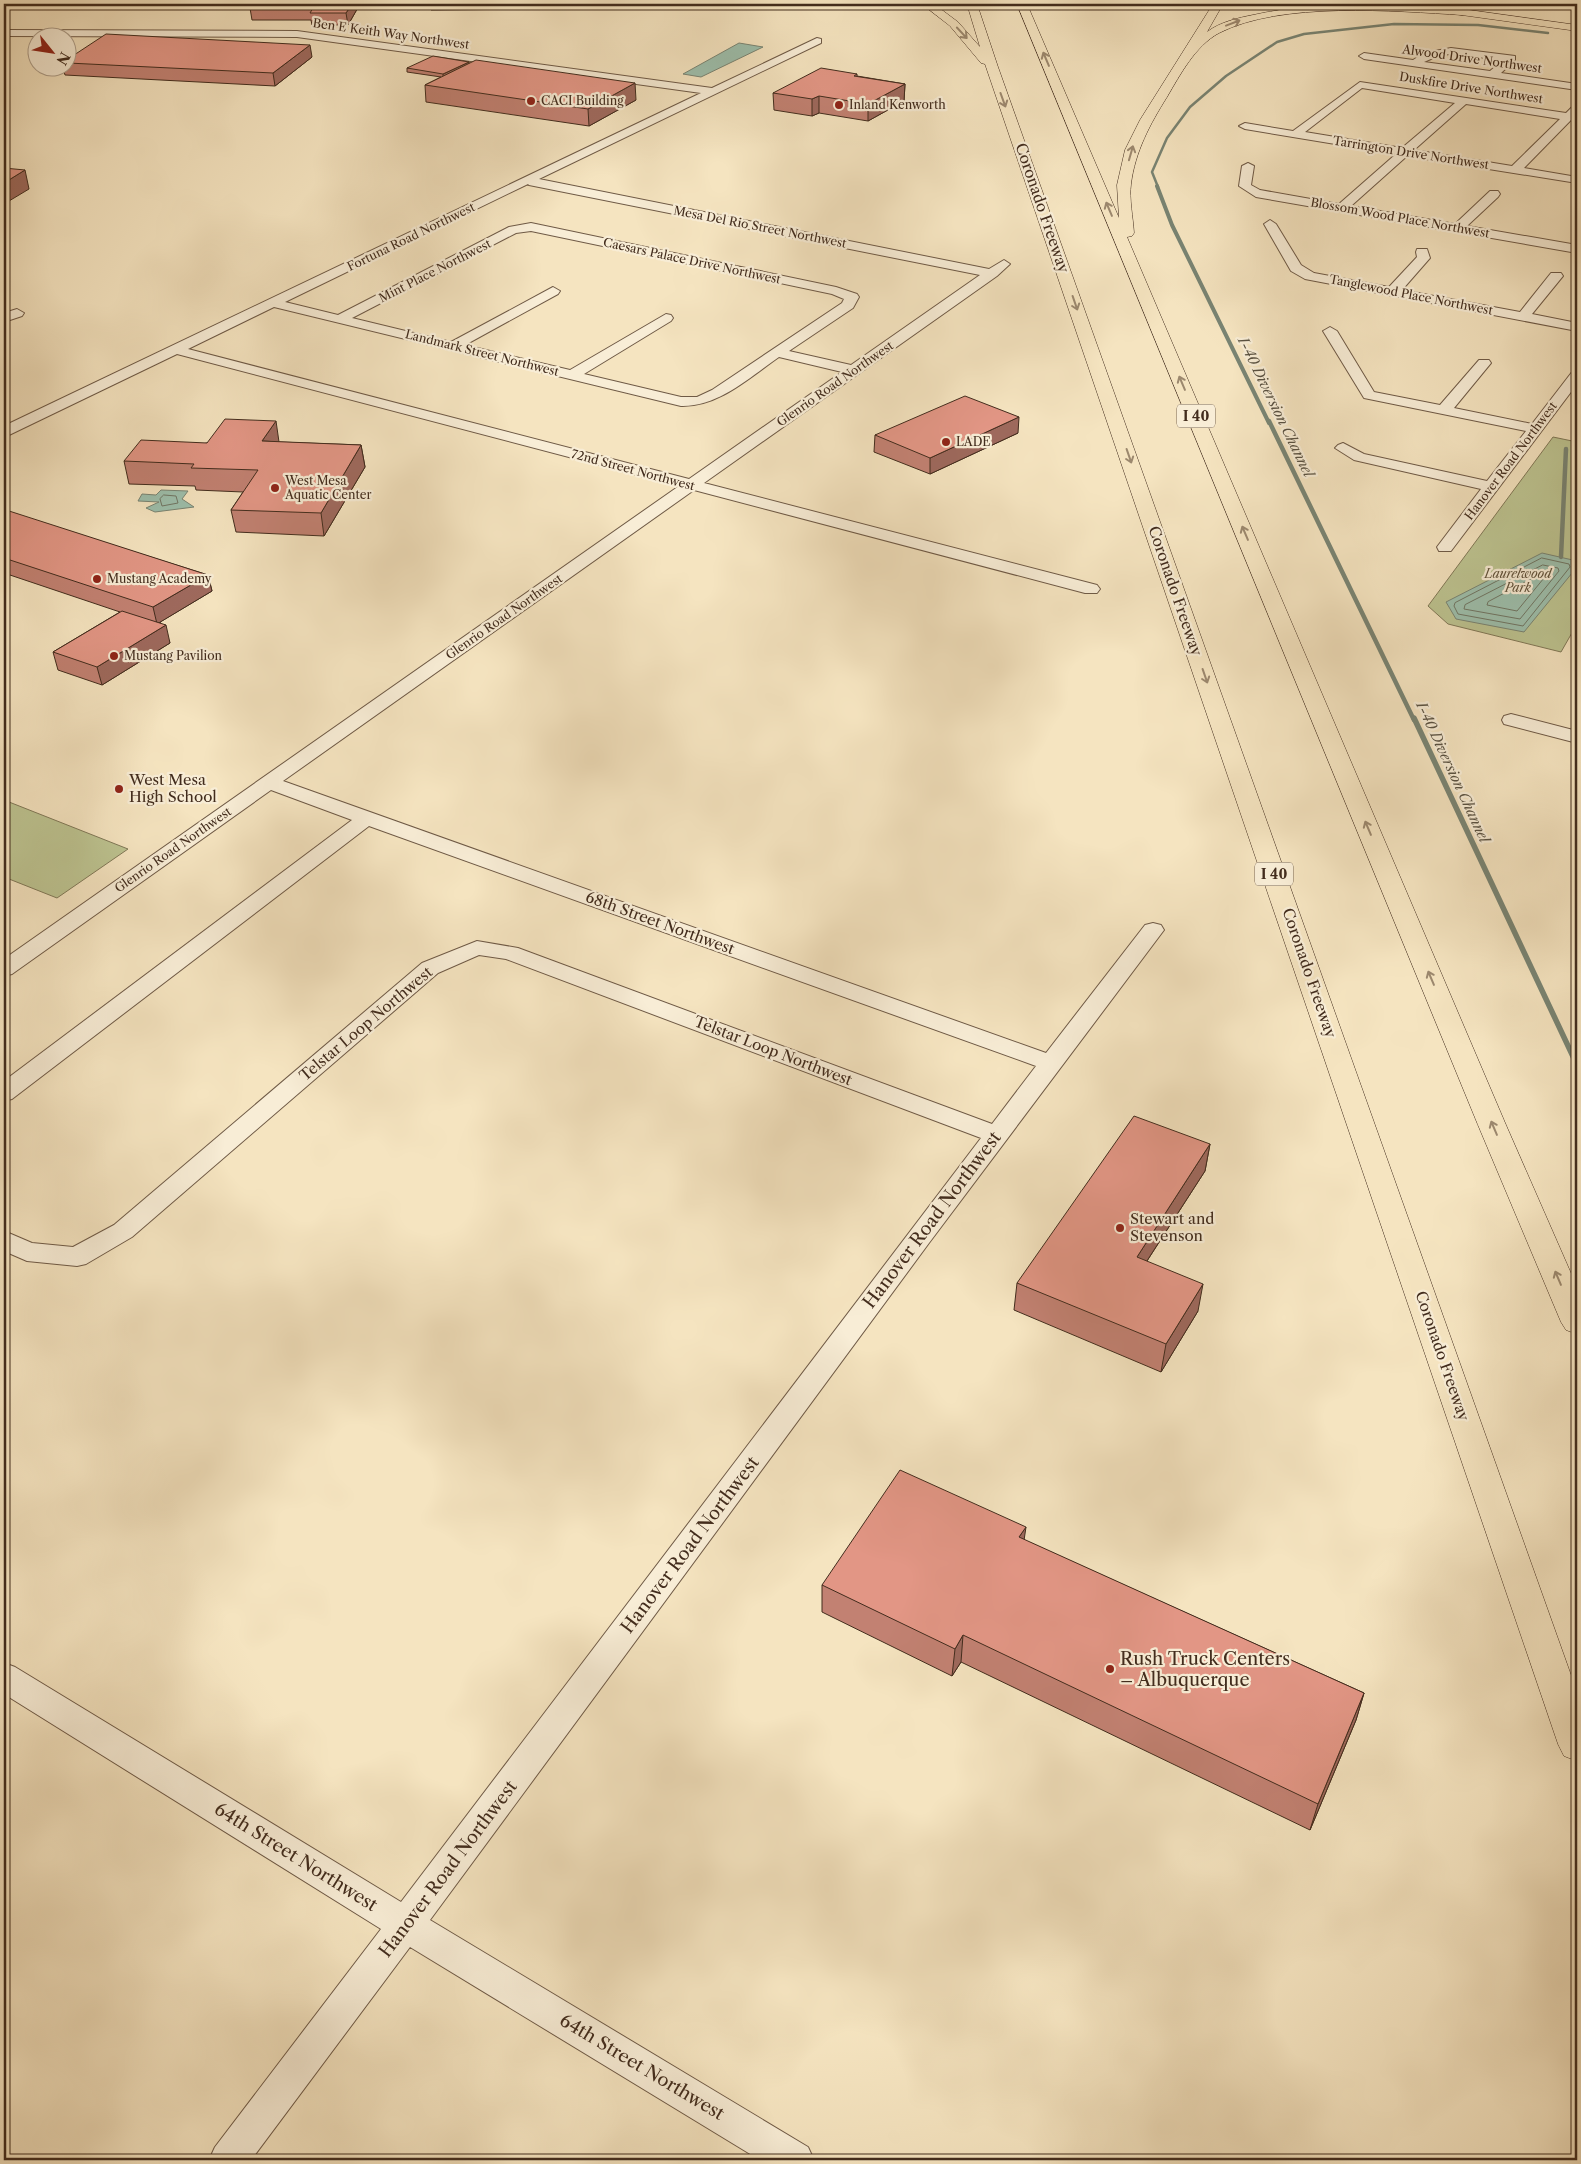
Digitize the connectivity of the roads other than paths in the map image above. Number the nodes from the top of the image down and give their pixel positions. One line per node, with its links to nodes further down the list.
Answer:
1 (927, 4): 15 (main road, one-way to 15)
2 (972, 4): 15 (main road, Coronado Freeway / I 40)
3 (1022, 4): 36 (main road, I 40, one-way to 3)
4 (1218, 4): 13 (main road)
5 (1404, 4): 7 (main road)
6 (1452, 4): 8 (main road)
7 (1463, 12): 9 (main road); 13 (main road, one-way to 7)
8 (1577, 21)
9 (1577, 28)
10 (4, 33): 18 (street, Ben E Keith Way Northwest)
11 (817, 41): 18 (street, Fortuna Road Northwest)
12 (1364, 56): 14 (street, Alwood Drive Northwest)
13 (1182, 63): 36 (main road, one-way to 13)
14 (1415, 64): 16 (street, Alwood Drive Northwest); 16 (street)
15 (992, 67): 74 (main road, Coronado Freeway / I 40, one-way to 74)
16 (1492, 75): 17 (street, Alwood Drive Northwest)
17 (1577, 87)
18 (713, 91): 28 (street, Fortuna Road Northwest)
19 (1464, 100): 21 (street, Duskfire Drive Northwest); 23 (street, Duskfire Drive Northwest); 24 (street)
20 (1577, 108): 21 (street)
21 (1573, 117): 26 (street)
22 (1245, 126): 23 (street, Tarrington Drive Northwest)
23 (1296, 134): 24 (street, Tarrington Drive Northwest)
24 (1405, 152): 26 (street, Tarrington Drive Northwest); 30 (street)
25 (1248, 166): 30 (street, Blossom Wood Place Northwest)
26 (1515, 170): 27 (street, Tarrington Drive Northwest)
27 (1577, 180)
28 (529, 181): 37 (street, Mesa Del Rio Street Northwest); 41 (street, Fortuna Road Northwest)
29 (1494, 194): 33 (street)
30 (1341, 208): 33 (street, Blossom Wood Place Northwest)
31 (1270, 224): 40 (street, Tanglewood Place Northwest)
32 (531, 227): 44 (street, Mint Place Northwest); 49 (street, Caesars Palace Drive Northwest)
33 (1458, 228): 34 (street, Blossom Wood Place Northwest)
34 (1577, 249)
35 (1422, 252): 40 (street)
36 (1128, 254): 72 (main road, I 40, one-way to 36)
37 (998, 269): 51 (street, Glenrio Road Northwest)
38 (1556, 276): 42 (street)
39 (553, 291): 47 (street)
40 (1392, 292): 42 (street, Tanglewood Place Northwest)
41 (273, 303): 44 (street, Landmark Street Northwest); 48 (street, Fortuna Road Northwest)
42 (1523, 317): 45 (street, Tanglewood Place Northwest)
43 (666, 318): 52 (street)
44 (340, 319): 47 (street, Landmark Street Northwest)
45 (1577, 327)
46 (1330, 331): 54 (street)
47 (452, 346): 52 (street, Landmark Street Northwest)
48 (176, 350): 56 (street, Fortuna Road Northwest); 58 (street, 72nd Street Northwest)
49 (776, 352): 51 (street); 52 (street, Landmark Street Northwest)
50 (1484, 363): 54 (street)
51 (853, 370): 58 (street, Glenrio Road Northwest)
52 (572, 375)
53 (1577, 375): 55 (street, Hanover Road Northwest)
54 (1444, 410): 55 (street)
55 (1536, 429): 59 (street, Hanover Road Northwest)
56 (4, 432)
57 (1343, 448): 59 (street)
58 (691, 486): 61 (street, 72nd Street Northwest); 64 (street, Glenrio Road Northwest)
59 (1492, 487): 60 (street, Hanover Road Northwest)
60 (1445, 547)
61 (1091, 589)
62 (1511, 720): 63 (street)
63 (1577, 737)
64 (269, 783): 65 (street, 68th Street Northwest); 67 (street, Glenrio Road Northwest)
65 (367, 818): 68 (street, 68th Street Northwest); 69 (street)
66 (1153, 930): 68 (street, Hanover Road Northwest)
67 (4, 969)
68 (1051, 1063): 70 (street, Hanover Road Northwest)
69 (4, 1093)
70 (996, 1135): 71 (street, Telstar Loop Northwest); 75 (street, Hanover Road Northwest)
71 (4, 1240)
72 (1577, 1322)
73 (4, 1677): 75 (street, 64th Street Northwest)
74 (1577, 1744)
75 (406, 1925): 76 (street, Hanover Road Northwest); 77 (street, 64th Street Northwest)
76 (228, 2160)
77 (795, 2160)

